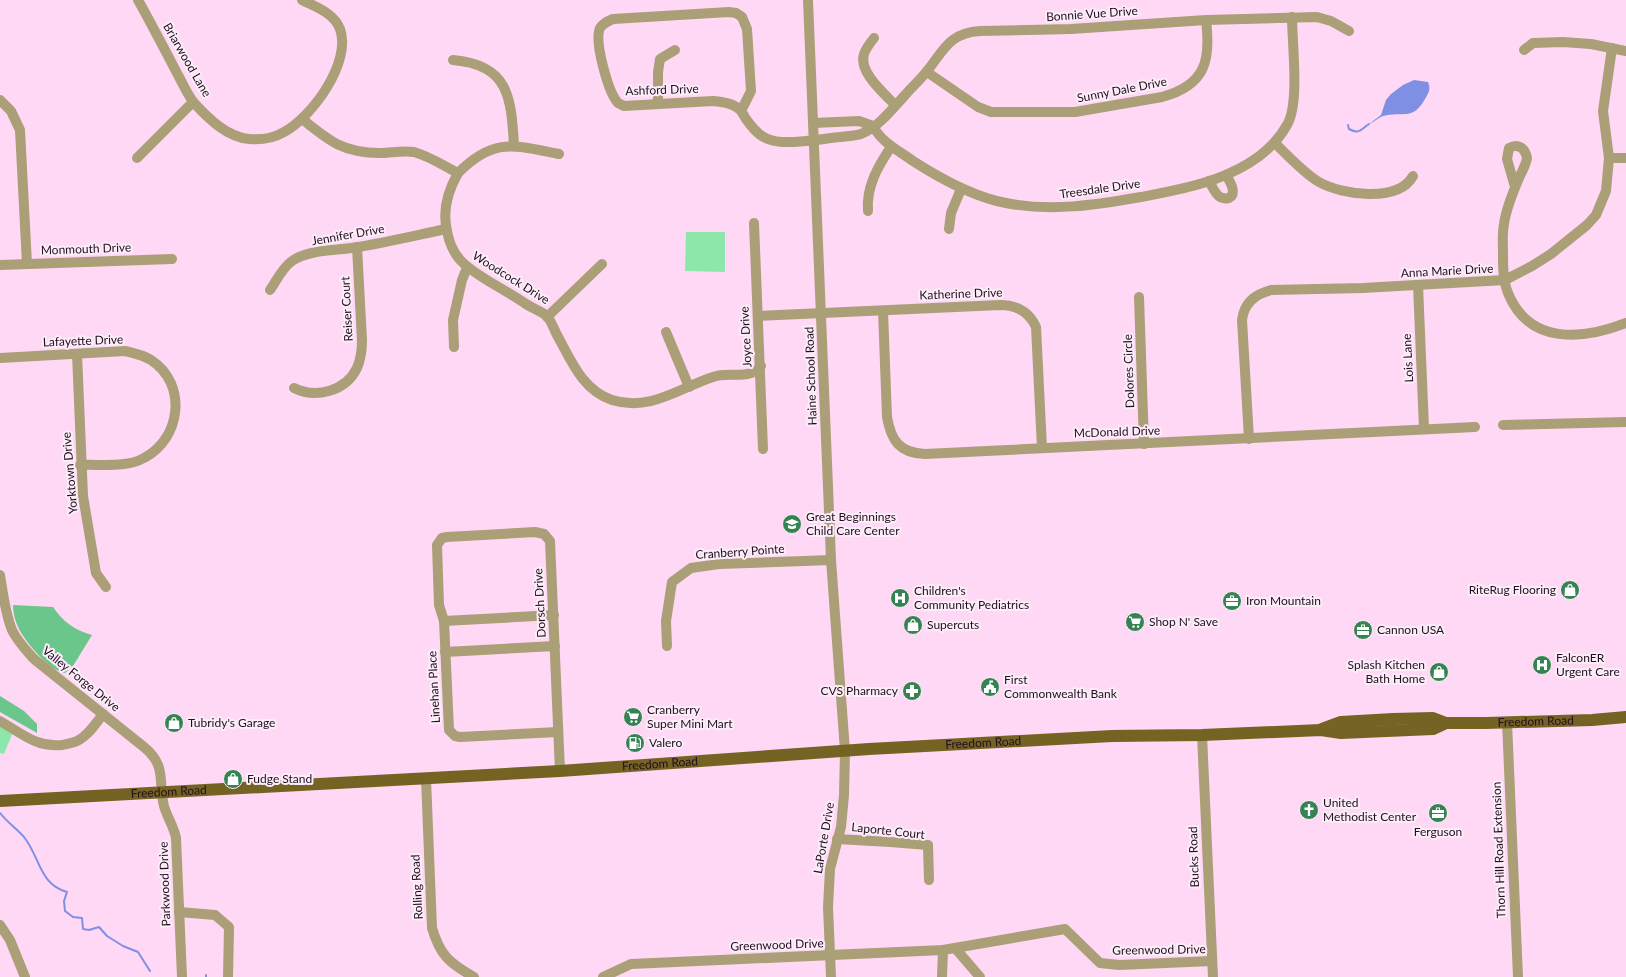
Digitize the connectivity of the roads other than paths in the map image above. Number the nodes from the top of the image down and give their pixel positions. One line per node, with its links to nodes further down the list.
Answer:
1 (138, 0): 15 (street, Briarwood Lane)
2 (302, 0): 19 (street, Briarwood Lane)
3 (808, 0): 20 (street, Haine School Road)
4 (1292, 17): 5 (street, Bonnie Vue Drive); 6 (street, Bonnie Vue Drive); 23 (street, Treesdale Drive)
5 (1206, 20): 13 (street, Bonnie Vue Drive); 13 (street, Sunny Dale Drive)
6 (1349, 32)
7 (874, 38): 17 (street)
8 (1612, 48): 10 (street); 11 (street); 28 (street, Anna Marie Drive)
9 (675, 50): 16 (street)
10 (1524, 50)
11 (1626, 51)
12 (453, 60): 24 (street)
13 (926, 72): 17 (street, Bonnie Vue Drive)
14 (0, 100): 42 (street)
15 (193, 102): 19 (street, Briarwood Lane); 27 (street)
16 (658, 104): 18 (street, Ashford Drive); 18 (street, Ashford Drive)
17 (895, 105): 21 (street, Bonnie Vue Drive)
18 (741, 111): 22 (street)
19 (302, 119): 30 (street)
20 (813, 123): 21 (street); 22 (street, Haine School Road)
21 (873, 126): 22 (street, Bonnie Vue Drive); 25 (street, Treesdale Drive)
22 (814, 141): 51 (street, Haine School Road)
23 (1275, 143): 31 (street, Treesdale Drive); 32 (street)
24 (514, 145): 26 (street); 30 (street)
25 (891, 147): 35 (street, Treesdale Drive); 36 (street)
26 (559, 154)
27 (137, 158)
28 (1609, 158): 29 (street); 46 (street, Anna Marie Drive)
29 (1626, 158)
30 (458, 173): 38 (street, Woodcock Drive)
31 (1226, 175): 33 (street, Treesdale Drive); 33 (street)
32 (1414, 176)
33 (1209, 181): 35 (street, Treesdale Drive)
34 (1515, 187): 46 (street)
35 (961, 189): 39 (street)
36 (868, 211)
37 (754, 223): 52 (street, Joyce Drive)
38 (446, 229): 40 (street, Jennifer Drive); 45 (street, Woodcock Drive)
39 (949, 229)
40 (357, 247): 48 (street, Jennifer Drive); 61 (street, Reiser Court)
41 (172, 259): 42 (street, Monmouth Drive)
42 (27, 264): 44 (street, Monmouth Drive)
43 (602, 264): 53 (street)
44 (0, 265)
45 (467, 268): 53 (street, Woodcock Drive); 56 (street)
46 (1505, 280): 47 (street, Anna Marie Drive); 54 (street)
47 (1418, 285): 65 (street, Lois Lane); 66 (street, Anna Marie Drive)
48 (270, 290)
49 (1139, 297): 67 (street, Dolores Circle)
50 (883, 311): 51 (street, Katherine Drive); 68 (street, McDonald Drive); 68 (street, Katherine Drive)
51 (822, 313): 52 (street, Katherine Drive); 72 (street, Haine School Road)
52 (758, 316): 59 (street, Joyce Drive)
53 (547, 317): 60 (street, Woodcock Drive)
54 (1626, 323)
55 (666, 332): 60 (street)
56 (454, 347)
57 (77, 354): 58 (street, Lafayette Drive); 70 (street, Yorktown Drive); 70 (street, Lafayette Drive)
58 (0, 358)
59 (760, 366): 60 (street, Woodcock Drive); 69 (street, Joyce Drive)
60 (689, 387)
61 (294, 388)
62 (1626, 422): 63 (street)
63 (1503, 425)
64 (1475, 427): 65 (street, McDonald Drive)
65 (1424, 428): 66 (street, McDonald Drive)
66 (1249, 439): 67 (street, McDonald Drive)
67 (1144, 444): 68 (street, McDonald Drive)
68 (1042, 448)
69 (764, 449)
70 (80, 465): 74 (street, Yorktown Drive)
71 (447, 537): 76 (street, Dorsch Drive); 77 (street, Linehan Place)
72 (831, 560): 79 (street, Cranberry Pointe); 87 (street, Haine School Road)
73 (0, 575): 75 (street, Valley Forge Drive)
74 (106, 587)
75 (2, 602): 81 (street, Valley Forge Drive)
76 (554, 616): 77 (street); 78 (street, Dorsch Drive)
77 (444, 621): 80 (street, Linehan Place)
78 (555, 646): 80 (street); 85 (street, Dorsch Drive)
79 (667, 646)
80 (445, 652): 85 (street, Linehan Place)
81 (103, 714): 83 (street); 90 (street, Valley Forge Drive)
82 (1626, 717): 84 (main road, Freedom Road)
83 (0, 721)
84 (1507, 722): 86 (main road, Freedom Road); 109 (street, Thorn Hill Road Extension)
85 (558, 732): 88 (street, Dorsch Drive)
86 (1202, 735): 87 (main road, Freedom Road); 99 (street, Bucks Road)
87 (845, 751): 88 (main road, Freedom Road); 92 (street, LaPorte Drive)
88 (560, 771): 89 (main road, Freedom Road)
89 (426, 779): 90 (main road, Freedom Road); 103 (street, Rolling Road)
90 (161, 792): 91 (main road, Freedom Road); 94 (street, Parkwood Drive)
91 (0, 801)
92 (837, 839): 93 (street, Laporte Court); 98 (street, LaPorte Drive)
93 (929, 880)
94 (179, 912): 101 (street, Parkwood Drive); 102 (street)
95 (0, 925): 100 (street)
96 (955, 948): 97 (street, Greenwood Drive); 99 (street, Greenwood Drive); 107 (street)
97 (943, 950): 98 (street, Greenwood Drive); 106 (street)
98 (830, 956): 104 (street, Greenwood Drive); 105 (street, LaPorte Drive)
99 (1212, 961): 108 (street, Bucks Road)
100 (25, 977)
101 (182, 977)
102 (228, 977)
103 (474, 977)
104 (603, 977)
105 (831, 977)
106 (942, 977)
107 (980, 977)
108 (1213, 977)
109 (1518, 977)

